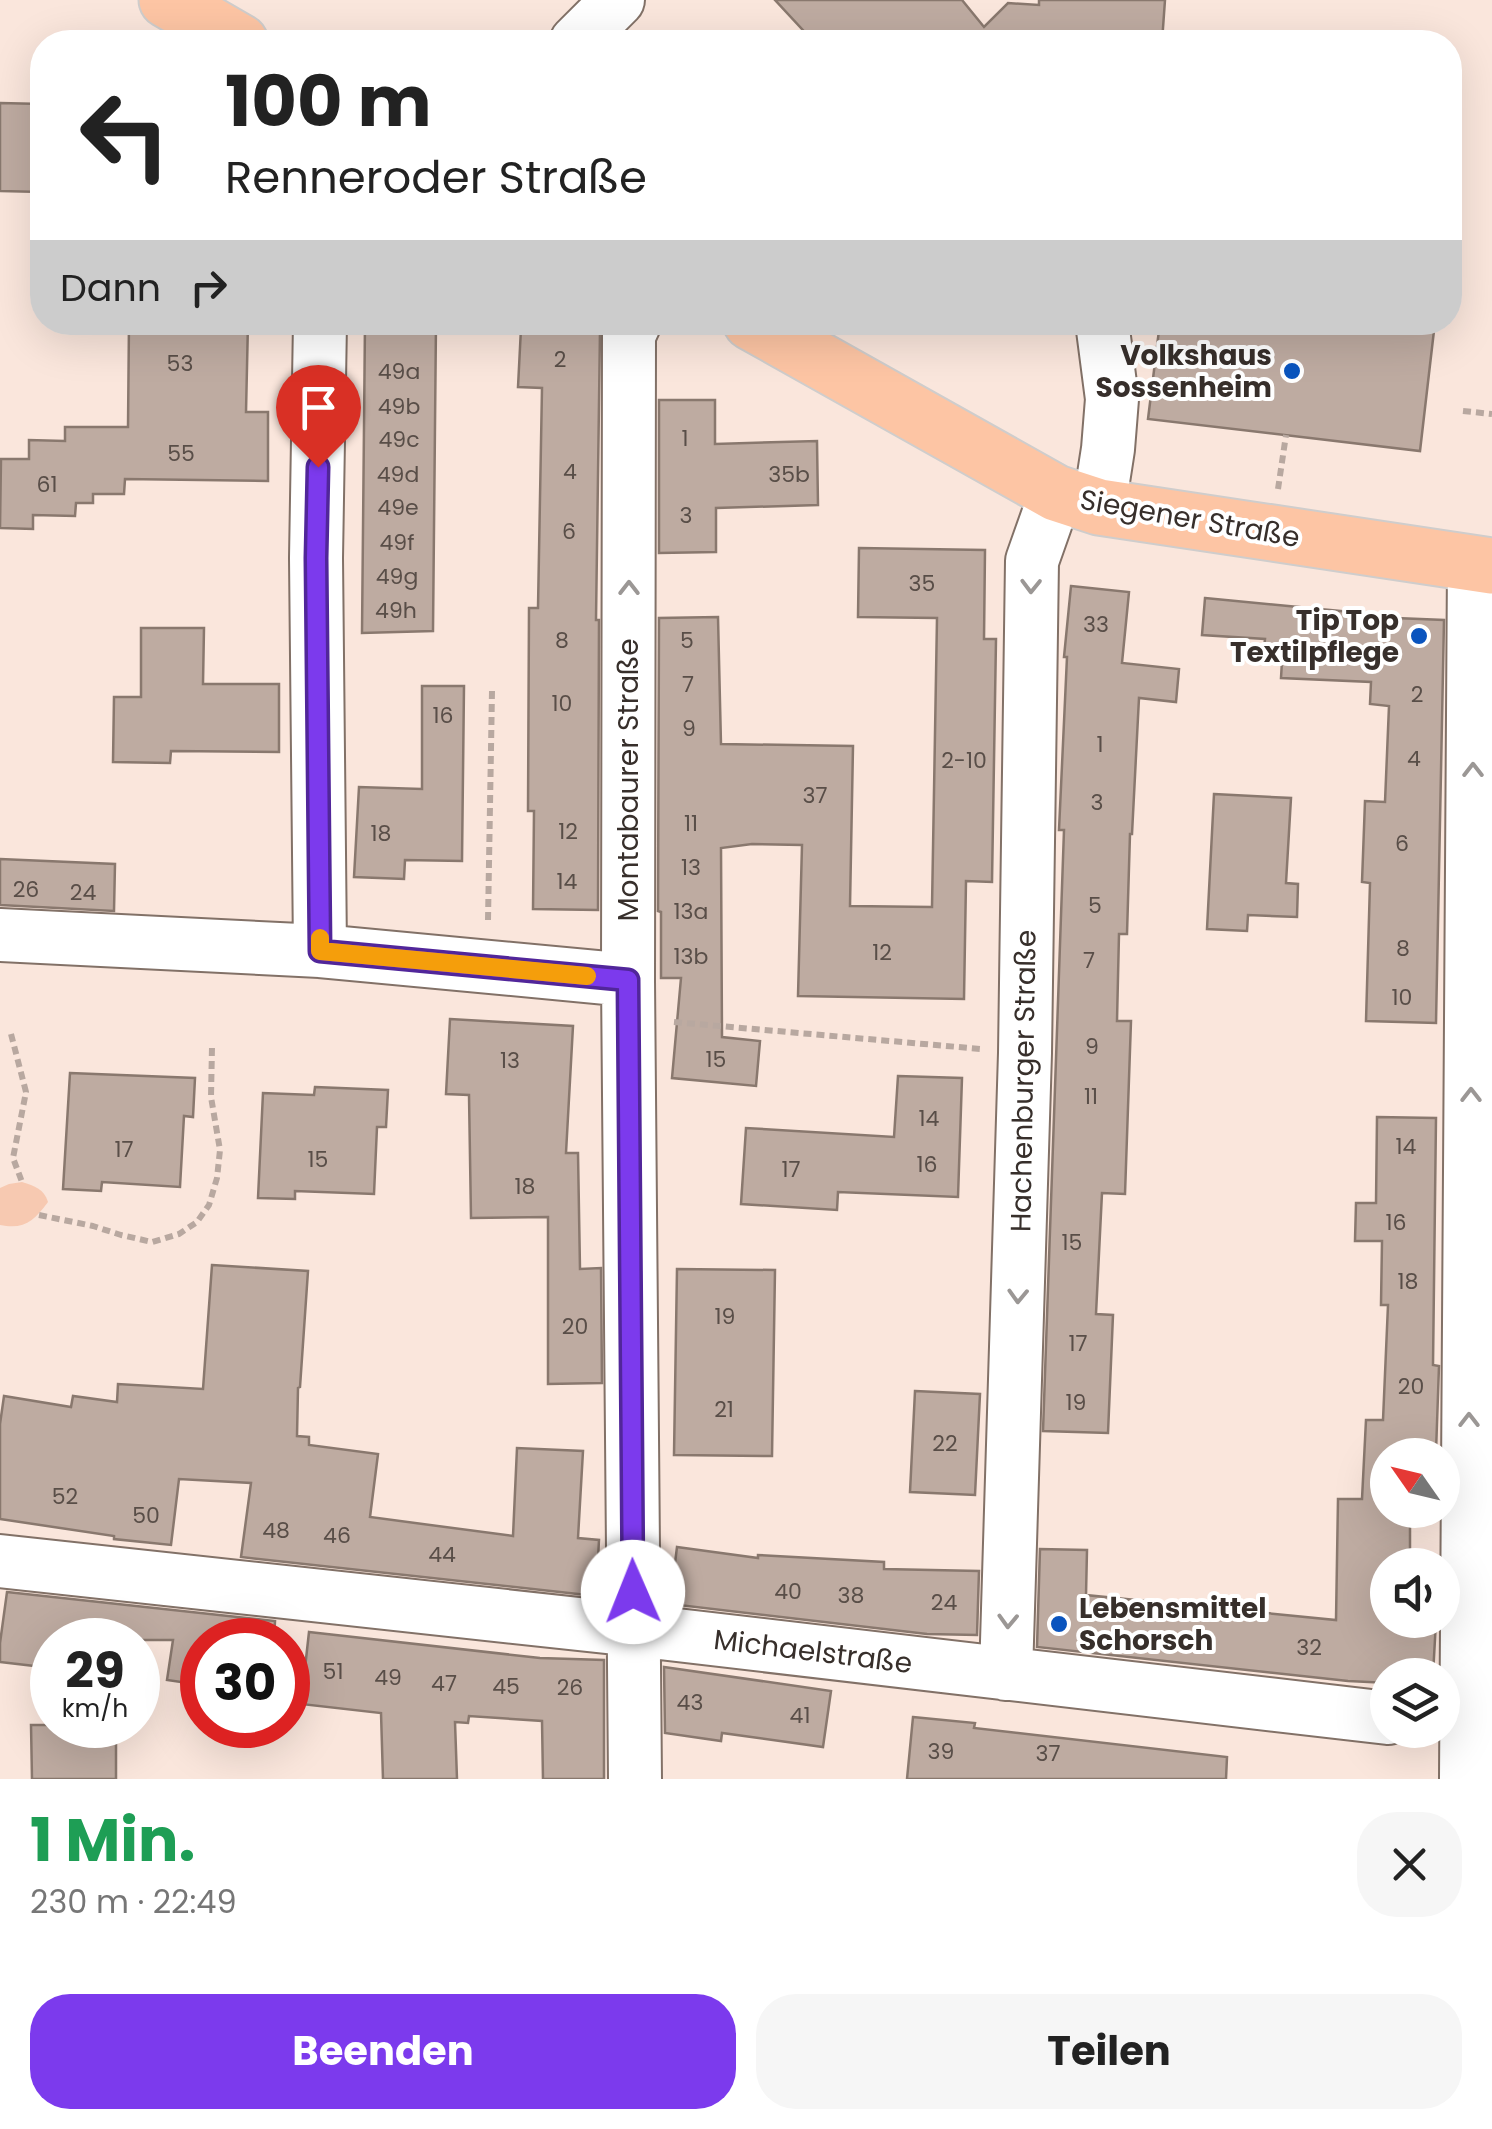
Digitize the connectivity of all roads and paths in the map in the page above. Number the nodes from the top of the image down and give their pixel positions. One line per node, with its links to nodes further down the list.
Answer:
1 (167, 0): 3 (main road)
2 (618, 0): 4 (street)
3 (219, 30)
4 (588, 30)
5 (320, 335): 17 (street)
6 (629, 335): 19 (street, Montabaurer Straße, one-way to 6)
7 (776, 335): 12 (main road, Siegener Straße)
8 (1104, 335): 12 (street, Hachenburger Straße)
9 (1463, 411): 10 (path)
10 (1492, 414)
11 (1286, 434): 13 (path)
12 (1077, 500): 14 (main road, Siegener Straße); 22 (street, Hachenburger Straße, one-way to 22)
13 (1277, 502)
14 (1483, 565): 29 (street, one-way to 14)
15 (492, 690): 18 (path)
16 (0, 936): 17 (street)
17 (320, 951): 18 (street)
18 (487, 966): 19 (street)
19 (628, 999): 22 (path); 26 (street, Montabaurer Straße)
20 (11, 1034): 23 (path)
21 (212, 1047): 24 (path)
22 (1025, 1054): 27 (street, Hachenburger Straße, one-way to 27)
23 (22, 1182)
24 (39, 1214)
25 (0, 1561): 26 (street, Michaelstraße)
26 (634, 1630): 27 (street, Michaelstraße); 30 (street, Montabaurer Straße)
27 (1006, 1674): 28 (street, Michaelstraße)
28 (1370, 1716)
29 (1467, 1727): 31 (street)
30 (636, 1779)
31 (1466, 1779)

